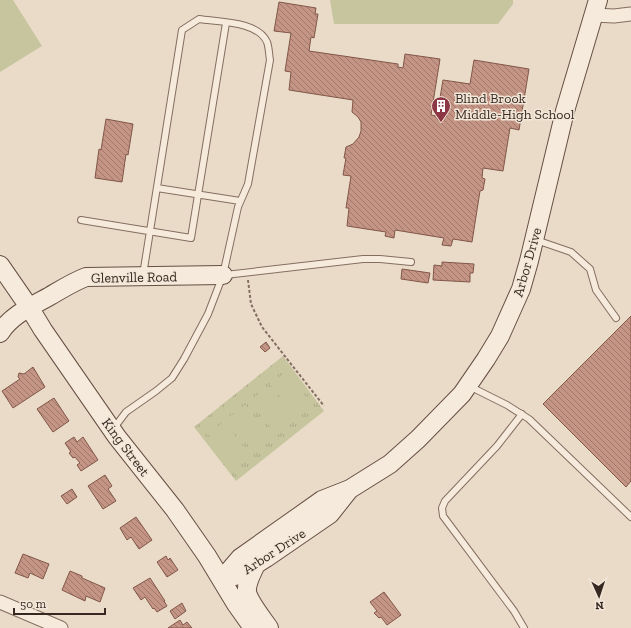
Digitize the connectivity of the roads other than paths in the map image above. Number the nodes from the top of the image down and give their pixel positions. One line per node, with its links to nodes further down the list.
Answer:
1 (596, 7): 2 (street); 9 (street, Arbor Drive)
2 (631, 14)
3 (226, 23): 4 (lane); 5 (lane); 6 (lane)
4 (157, 188): 5 (lane); 8 (lane)
5 (198, 194): 6 (lane); 8 (lane)
6 (240, 201): 12 (lane)
7 (81, 220): 8 (lane)
8 (150, 232): 13 (lane)
9 (535, 239): 15 (lane); 17 (street, Arbor Drive)
10 (411, 262): 12 (lane)
11 (0, 265): 14 (street, King Street)
12 (223, 275): 13 (street, Glenville Road); 19 (lane)
13 (143, 277): 14 (street, Glenville Road)
14 (29, 307): 16 (street, Glenville Road); 19 (street, King Street)
15 (616, 318)
16 (0, 333)
17 (468, 385): 18 (lane); 20 (street, Arbor Drive)
18 (522, 414): 21 (lane); 28 (lane)
19 (112, 430): 23 (street, King Street)
20 (350, 489): 22 (street, Arbor Drive); 23 (street, Arbor Drive)
21 (630, 515)
22 (256, 564): 23 (street, Arbor Drive); 27 (street)
23 (222, 579): 26 (street, King Street)
24 (0, 602): 25 (street)
25 (61, 628)
26 (253, 628)
27 (269, 628)
28 (524, 628)

